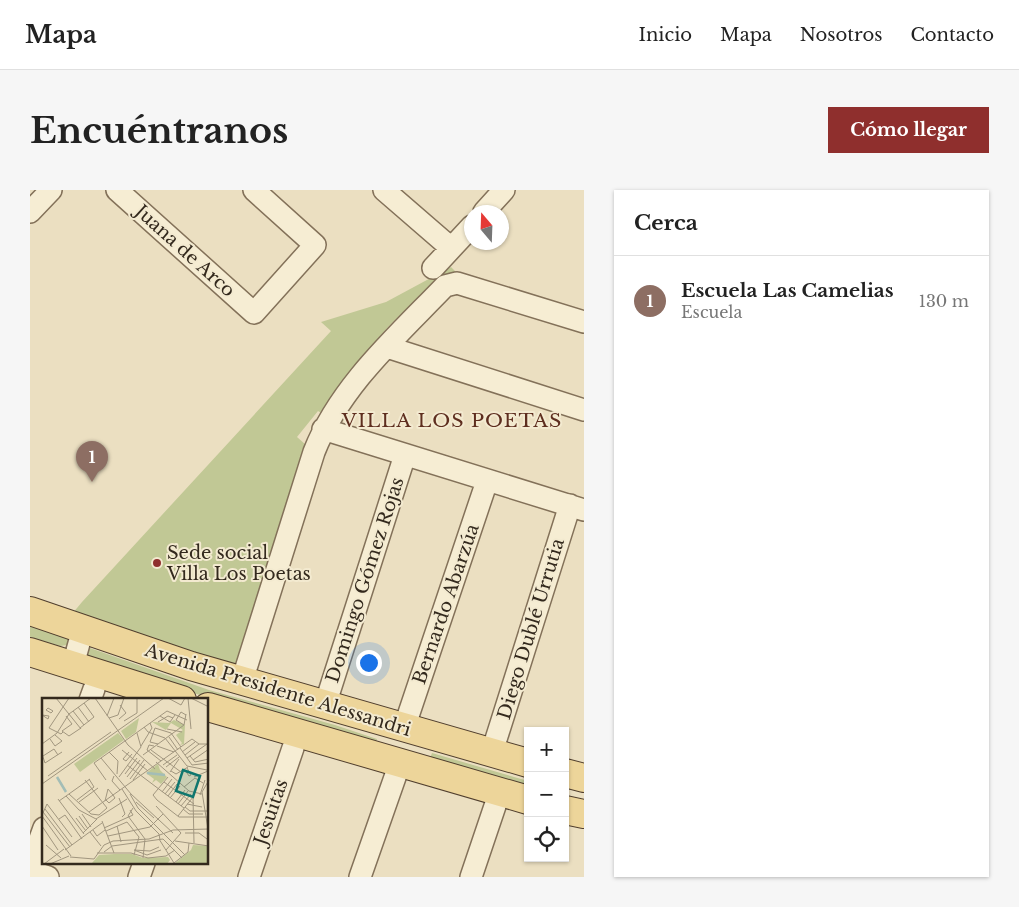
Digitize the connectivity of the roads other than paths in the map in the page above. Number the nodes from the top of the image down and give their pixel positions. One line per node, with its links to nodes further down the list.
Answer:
1 (51, 190): 7 (street)
2 (117, 190): 3 (street, Juana de Arco)
3 (254, 190)
4 (384, 190): 9 (street)
5 (504, 190): 6 (street)
6 (490, 205)
7 (30, 212)
8 (464, 234): 9 (street)
9 (451, 248): 10 (street)
10 (433, 268)
11 (584, 322): 12 (street)
12 (387, 347): 13 (street); 14 (street)
13 (584, 410)
14 (323, 429): 15 (street); 22 (street)
15 (405, 455): 16 (street); 24 (street, Domingo Gómez Rojas)
16 (487, 481): 17 (street); 26 (street, Bernardo Abarzúa)
17 (577, 508): 28 (street, Diego Dublé Urrutia)
18 (30, 612): 19 (main road, Avenida Presidente Alessandri)
19 (83, 629): 21 (street); 22 (main road, Avenida Presidente Alessandri)
20 (30, 652): 21 (main road, Avenida Presidente Alessandri)
21 (73, 666): 23 (main road, Avenida Presidente Alessandri)
22 (242, 681): 24 (main road, Avenida Presidente Alessandri)
23 (176, 698)
24 (325, 704): 26 (main road, Avenida Presidente Alessandri)
25 (209, 707): 30 (main road, Avenida Presidente Alessandri)
26 (404, 728): 28 (main road, Avenida Presidente Alessandri)
27 (293, 748): 43 (street, Jesuitas)
28 (492, 752): 29 (main road, Avenida Presidente Alessandri)
29 (524, 761)
30 (400, 762): 33 (main road, Avenida Presidente Alessandri); 44 (street)
31 (569, 775): 32 (main road)
32 (584, 778)
33 (524, 799)
34 (495, 806): 45 (street)
35 (569, 811): 36 (main road)
36 (584, 814)
37 (42, 833): 39 (street)
38 (144, 864): 42 (street)
39 (30, 866)
40 (30, 871): 41 (street)
41 (48, 877)
42 (139, 877)
43 (249, 877)
44 (360, 877)
45 (471, 877)

